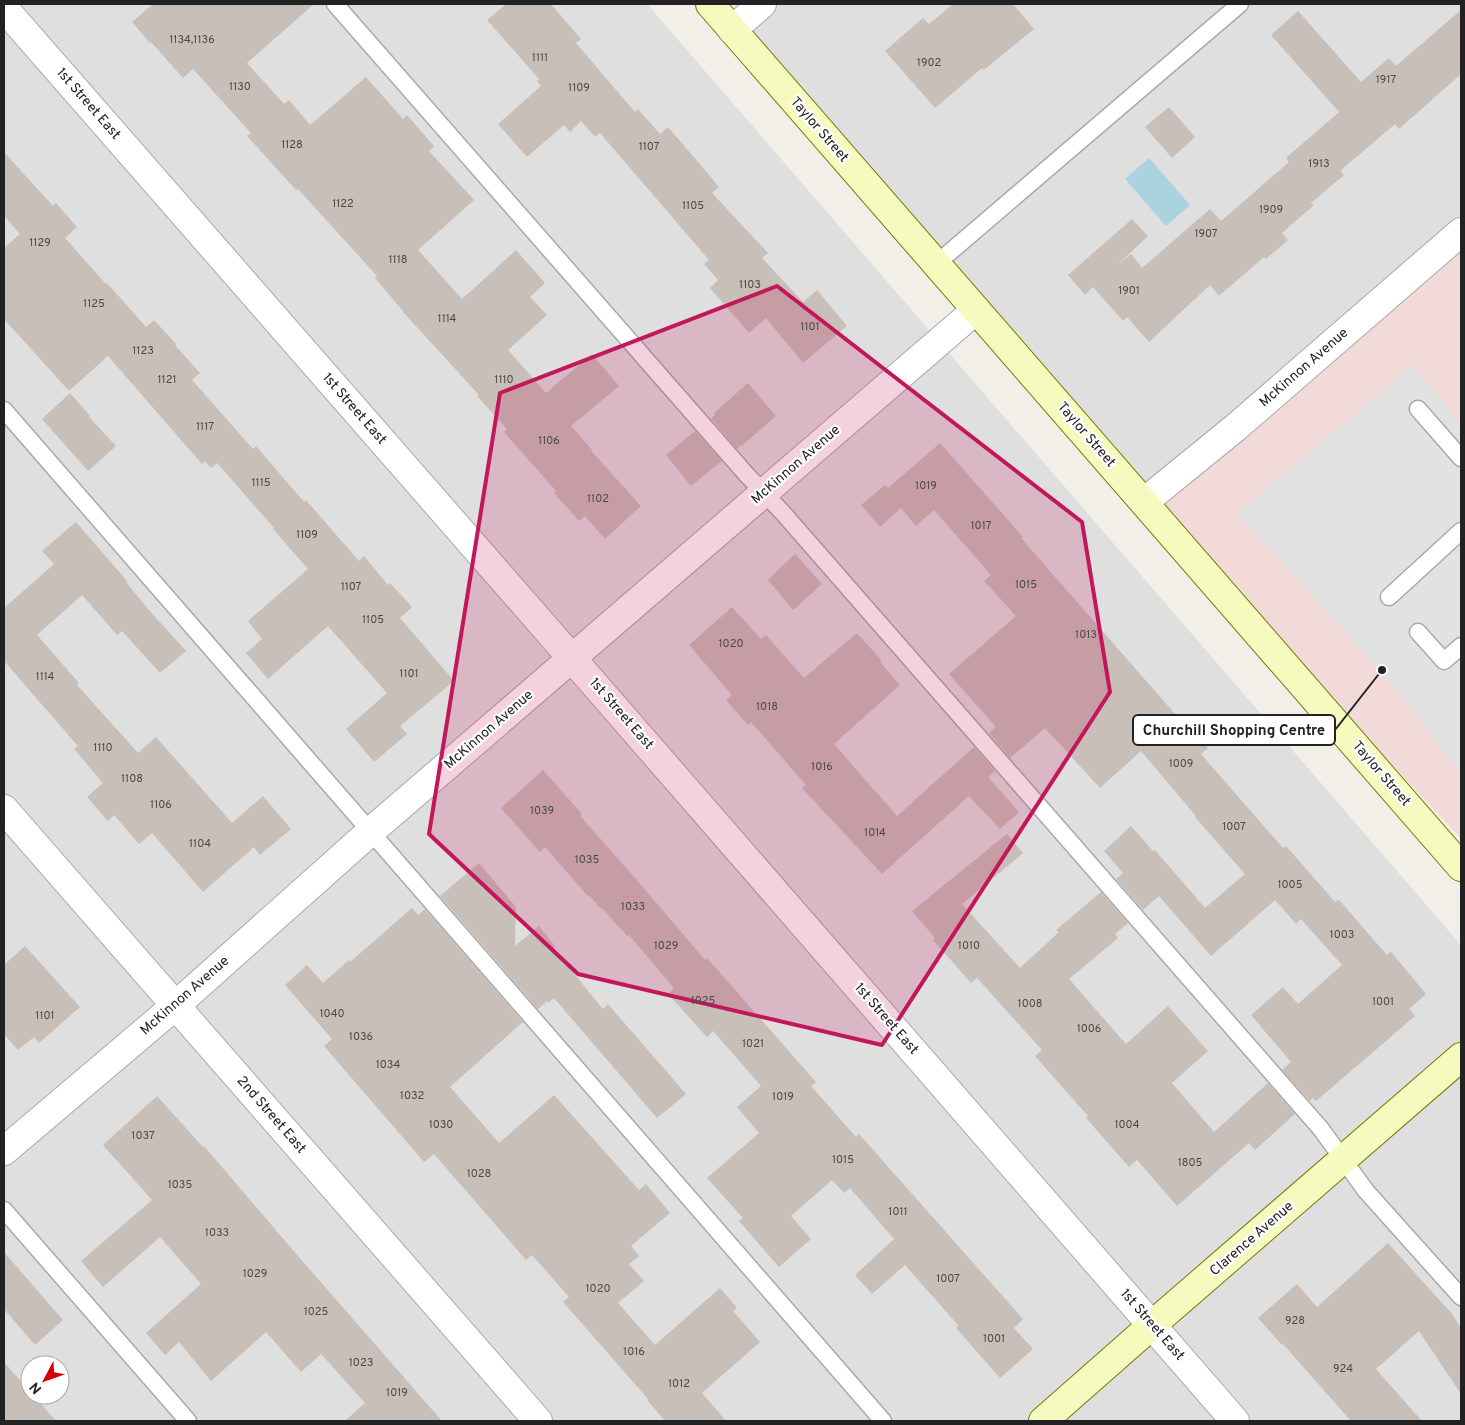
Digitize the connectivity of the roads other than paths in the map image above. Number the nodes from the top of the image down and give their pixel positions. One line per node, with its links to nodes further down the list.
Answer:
1 (336, 4): 13 (lane)
2 (710, 4): 6 (main road, Taylor Street)
3 (762, 4): 6 (street)
4 (1240, 4): 8 (lane)
5 (4, 8): 19 (street, 1st Street East)
6 (732, 30): 8 (main road, Taylor Street)
7 (1461, 232): 14 (street, McKinnon Avenue)
8 (936, 264): 9 (main road, Taylor Street)
9 (976, 310): 13 (street, McKinnon Avenue); 14 (main road, Taylor Street)
10 (1418, 408): 12 (lane)
11 (4, 410): 21 (lane)
12 (1461, 458)
13 (764, 492): 19 (street, McKinnon Avenue); 26 (lane)
14 (1144, 502): 22 (main road, Taylor Street)
15 (1461, 531): 16 (lane)
16 (1389, 597)
17 (1418, 632): 18 (lane)
18 (1461, 646)
19 (572, 658): 21 (street, McKinnon Avenue); 29 (street, 1st Street East)
20 (4, 809): 23 (street, 2nd Street East)
21 (370, 832): 23 (street, McKinnon Avenue); 32 (lane)
22 (1461, 867)
23 (175, 1006): 25 (street, McKinnon Avenue); 31 (street, 2nd Street East)
24 (1461, 1057): 26 (main road, Clarence Avenue)
25 (4, 1151)
26 (1343, 1160): 28 (lane); 29 (main road, Clarence Avenue)
27 (4, 1210): 30 (lane)
28 (1461, 1297)
29 (1152, 1325): 33 (main road, Clarence Avenue); 34 (street, 1st Street East)
30 (188, 1421)
31 (538, 1421)
32 (883, 1421)
33 (1043, 1421)
34 (1235, 1421)

